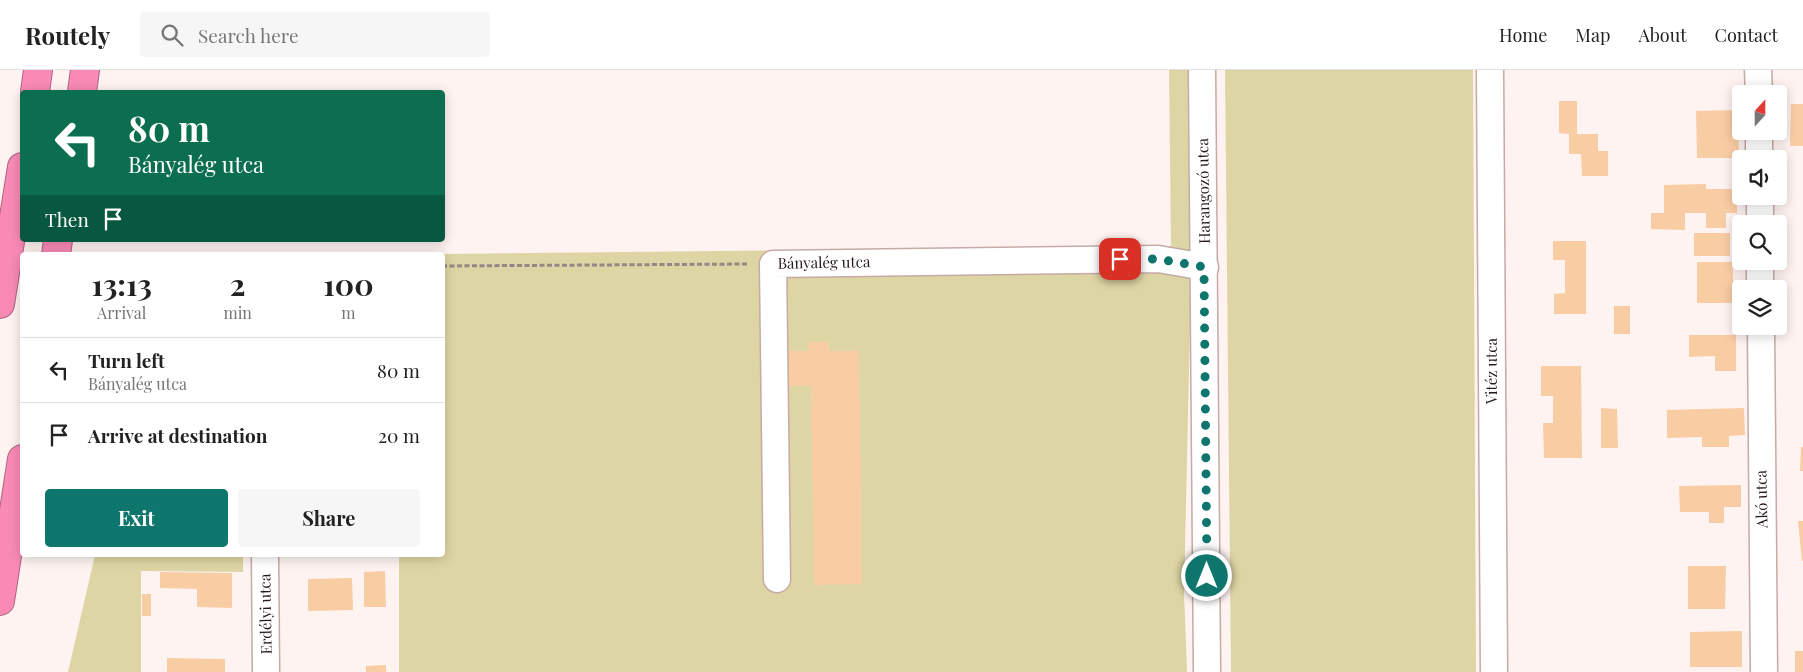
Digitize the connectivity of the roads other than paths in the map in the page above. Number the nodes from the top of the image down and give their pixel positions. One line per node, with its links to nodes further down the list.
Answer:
1 (38, 70): 7 (highway)
2 (85, 70): 8 (highway)
3 (1202, 70): 10 (street, Harangozó utca)
4 (1490, 70): 19 (street, Vitéz utca)
5 (1758, 70): 6 (street)
6 (1759, 85)
7 (35, 90)
8 (82, 90)
9 (20, 179): 11 (highway)
10 (1204, 267): 15 (street, Bányalég utca); 18 (street, Harangozó utca)
11 (0, 304)
12 (1761, 335): 20 (street, Akó utca)
13 (20, 472): 16 (highway)
14 (265, 557): 17 (street, Erdélyi utca)
15 (777, 578)
16 (0, 601)
17 (266, 672)
18 (1207, 672)
19 (1494, 672)
20 (1764, 672)

